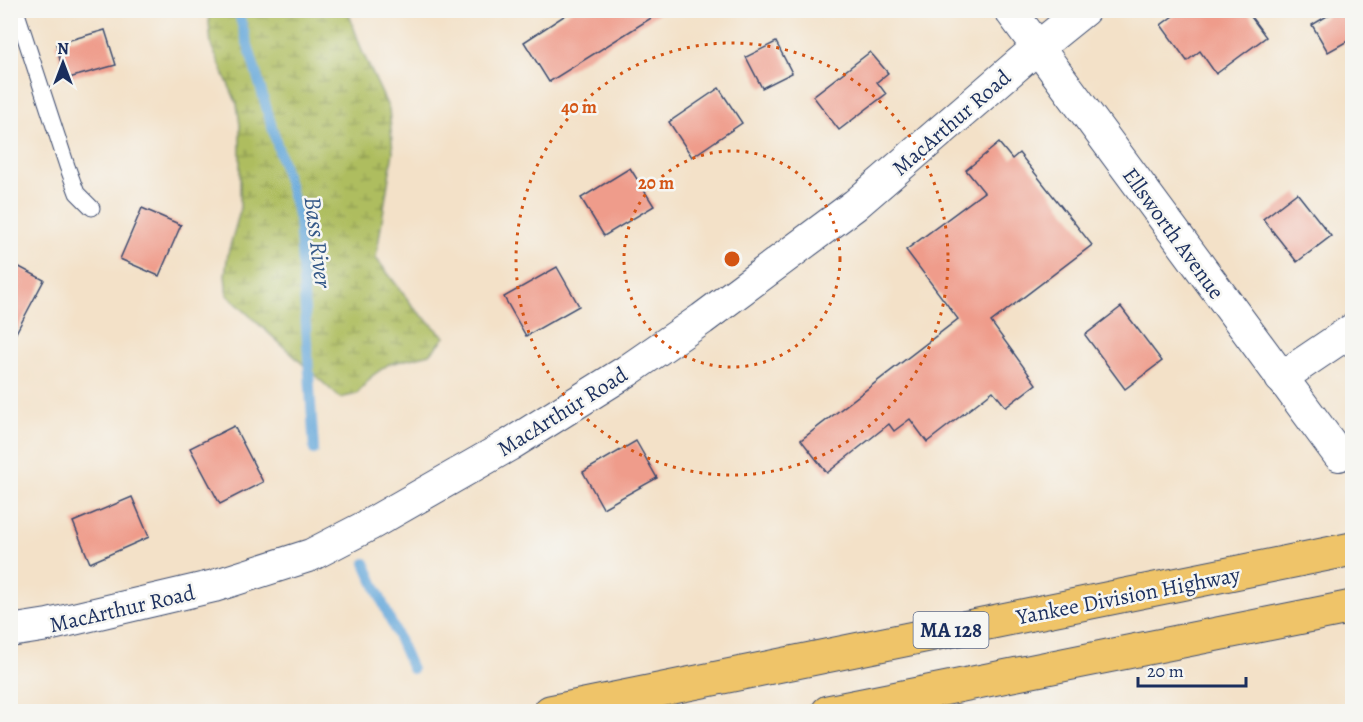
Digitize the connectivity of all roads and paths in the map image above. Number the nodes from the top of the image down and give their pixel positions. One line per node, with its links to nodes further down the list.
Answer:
1 (16, 10): 5 (lane)
2 (1010, 10): 4 (street, Ellsworth Avenue)
3 (1084, 10): 4 (street, MacArthur Road)
4 (1037, 48): 7 (street, Ellsworth Avenue); 11 (street, MacArthur Road)
5 (92, 208)
6 (1353, 330): 7 (street)
7 (1281, 378): 8 (street, Ellsworth Avenue)
8 (1339, 455)
9 (1353, 549): 12 (highway, Yankee Division Highway / MA 128)
10 (1353, 606): 13 (highway, MA 128)
11 (10, 631)
12 (550, 711)
13 (828, 711)

